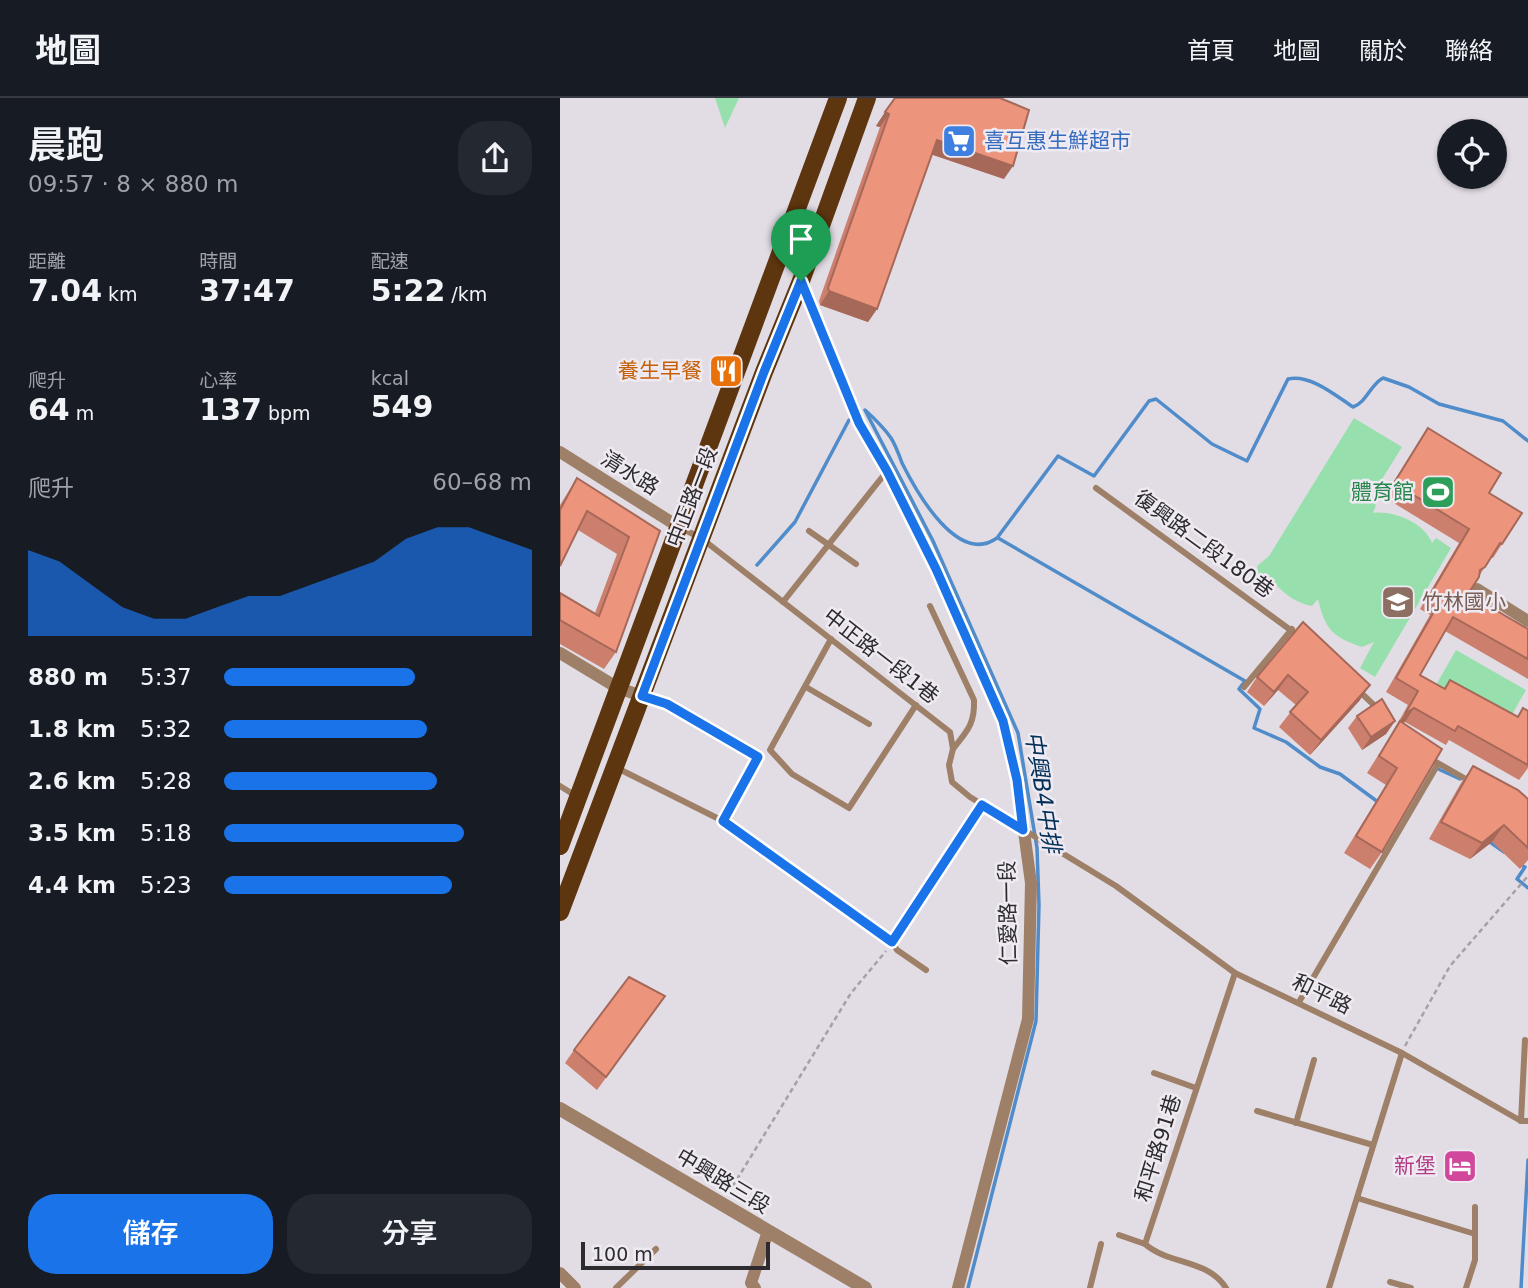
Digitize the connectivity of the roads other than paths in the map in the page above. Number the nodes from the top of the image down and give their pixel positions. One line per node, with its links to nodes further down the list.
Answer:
1 (829, 98): 5 (street)
2 (838, 98): 5 (main road, 中正路一段)
3 (883, 98): 4 (main road)
4 (865, 104): 6 (main road, 中正路一段)
5 (831, 117): 11 (main road, 中正路一段)
6 (801, 281): 9 (street, 仁愛路一段); 13 (main road, 中正路一段)
7 (564, 455): 8 (street); 11 (street, 清水路)
8 (560, 470)
9 (887, 471): 14 (lane); 40 (street, 仁愛路一段)
10 (1096, 488): 20 (lane, 復興路二段180巷)
11 (678, 527): 13 (lane, 中正路一段1巷); 27 (main road, 中正路一段)
12 (810, 531): 14 (lane)
13 (701, 538): 17 (lane, 中正路一段1巷); 28 (main road, 中正路一段)
14 (829, 545): 15 (lane); 17 (lane)
15 (856, 564)
16 (1477, 589): 19 (street)
17 (783, 602): 21 (lane, 中正路一段1巷)
18 (930, 606): 32 (lane)
19 (1528, 621)
20 (1292, 629): 22 (lane, 復興路二段180巷); 26 (lane)
21 (831, 639): 25 (lane); 29 (lane, 中正路一段1巷)
22 (1311, 647)
23 (560, 653): 27 (street)
24 (1350, 683): 30 (lane)
25 (806, 687): 29 (lane); 31 (lane)
26 (1244, 687)
27 (618, 688): 28 (street); 38 (main road, 中正路一段)
28 (642, 696): 35 (main road, 中正路一段); 39 (lane)
29 (916, 705): 32 (lane, 中正路一段1巷)
30 (1384, 718)
31 (869, 724)
32 (953, 749): 40 (lane)
33 (1427, 757): 34 (lane)
34 (1438, 764): 36 (lane); 45 (lane)
35 (615, 767): 39 (lane); 42 (main road, 中正路一段)
36 (1474, 783)
37 (560, 786): 38 (lane)
38 (578, 797): 41 (main road, 中正路一段)
39 (723, 821): 43 (lane)
40 (1023, 830): 44 (lane, 和平路); 70 (street, 仁愛路一段)
41 (560, 846)
42 (560, 912)
43 (926, 970)
44 (1235, 973): 45 (lane, 和平路); 50 (lane, 和平路91巷)
45 (1299, 1002): 47 (lane, 和平路)
46 (1525, 1040): 53 (lane)
47 (1402, 1052): 53 (lane, 和平路); 55 (lane)
48 (1314, 1060): 54 (lane)
49 (1154, 1073): 50 (lane)
50 (1196, 1088): 62 (lane, 和平路91巷)
51 (560, 1109): 58 (street, 中興路三段)
52 (1257, 1111): 54 (lane)
53 (1525, 1121)
54 (1296, 1122): 55 (lane)
55 (1373, 1145): 56 (lane)
56 (1357, 1198): 59 (lane); 73 (lane)
57 (1475, 1207): 59 (lane)
58 (768, 1231): 68 (street); 69 (street, 中興路三段)
59 (1475, 1234): 75 (lane)
60 (1119, 1235): 62 (lane)
61 (1101, 1244): 71 (lane)
62 (1145, 1244): 72 (lane)
63 (656, 1249): 67 (lane)
64 (560, 1273): 66 (street)
65 (1390, 1282): 74 (lane)
66 (575, 1288)
67 (616, 1288)
68 (755, 1288)
69 (865, 1288)
70 (958, 1288)
71 (1090, 1288)
72 (1226, 1288)
73 (1329, 1288)
74 (1411, 1288)
75 (1466, 1288)

